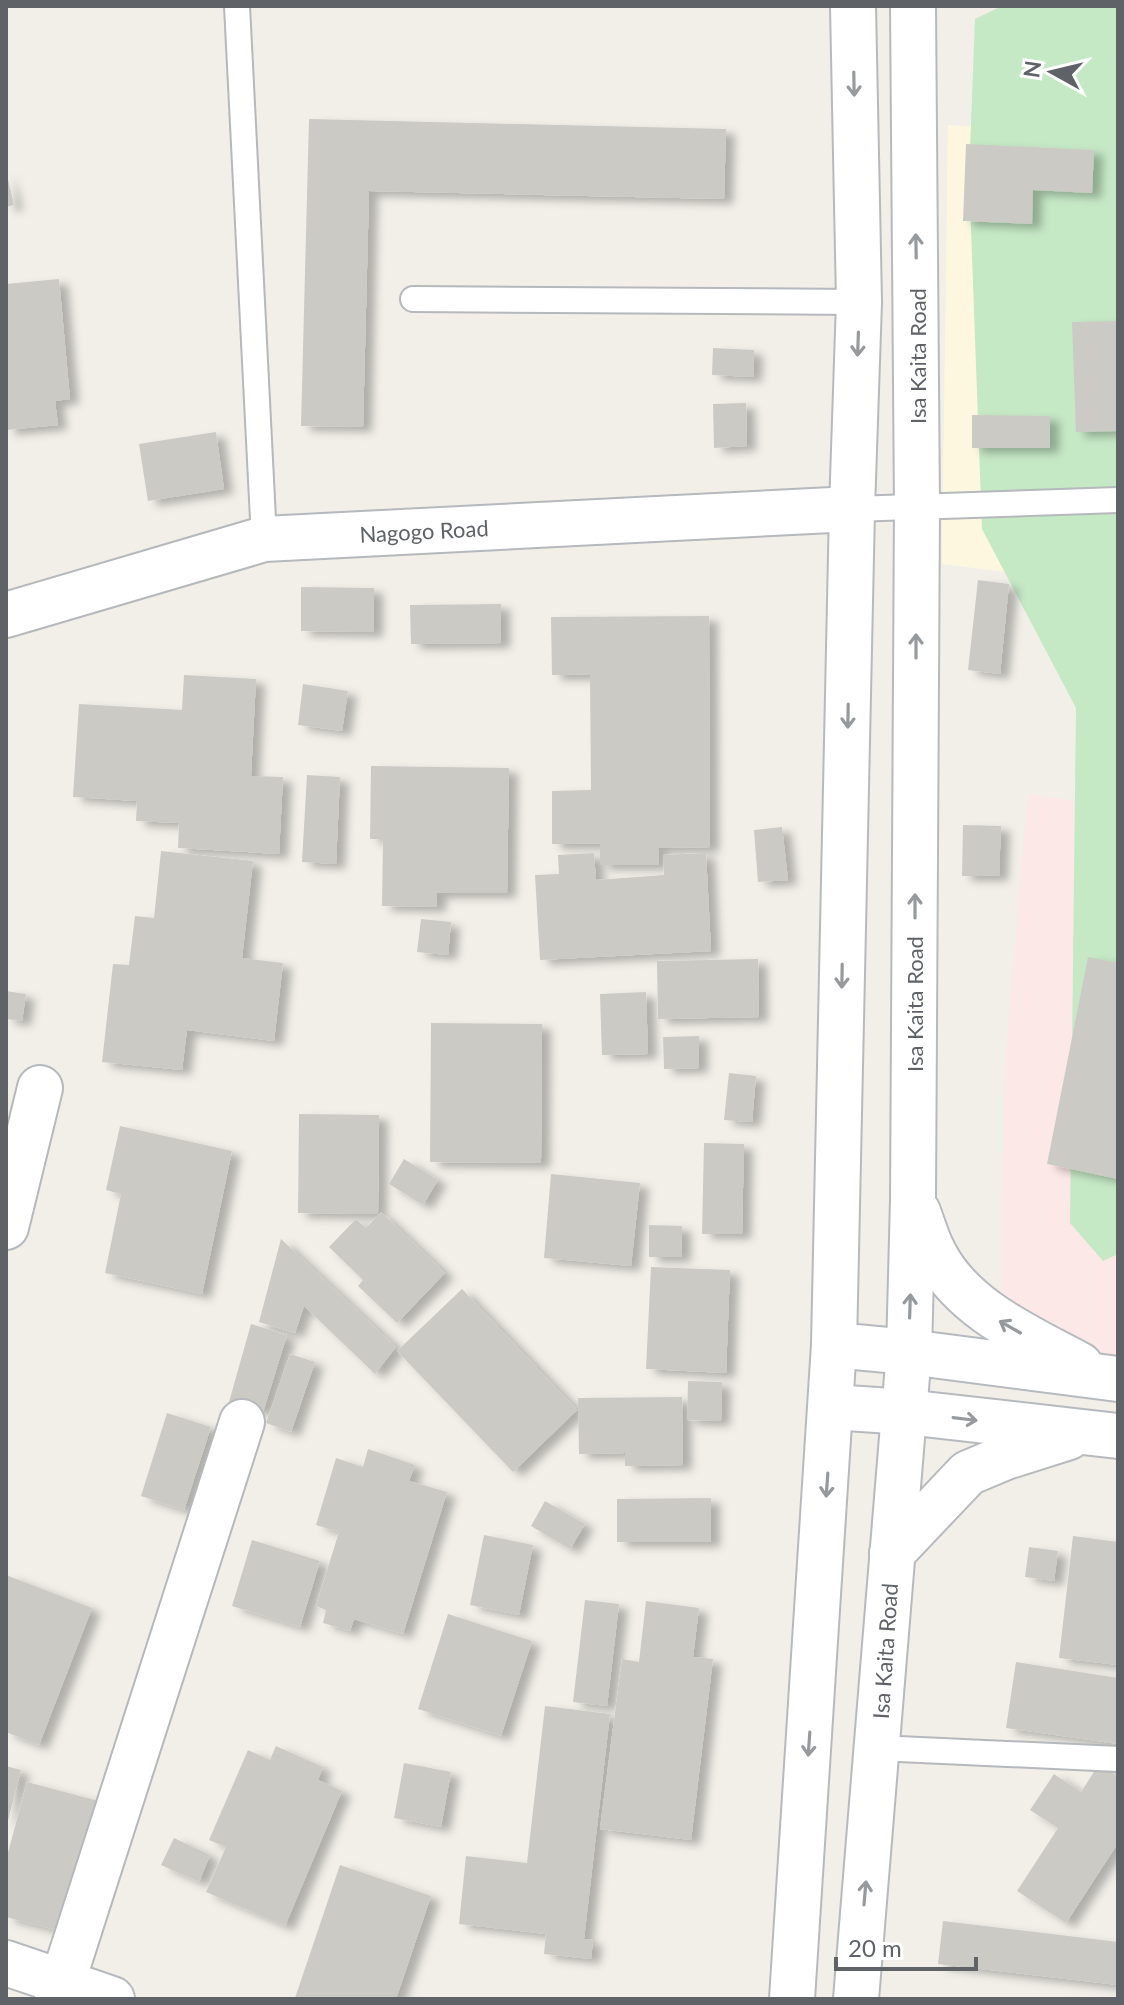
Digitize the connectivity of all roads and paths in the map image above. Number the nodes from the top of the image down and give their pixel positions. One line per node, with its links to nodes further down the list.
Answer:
1 (237, 6): 9 (lane)
2 (853, 6): 5 (main road, one-way to 5)
3 (913, 6): 7 (main road, Isa Kaita Road, one-way to 3)
4 (413, 299): 5 (lane)
5 (859, 302): 8 (main road, one-way to 8)
6 (1118, 500): 7 (lane)
7 (917, 507): 8 (lane); 12 (main road, Isa Kaita Road, one-way to 7)
8 (852, 509): 9 (main road, Nagogo Road); 14 (main road, one-way to 14)
9 (264, 539): 10 (main road, Nagogo Road)
10 (6, 615)
11 (40, 1088): 13 (main road)
12 (913, 1200): 15 (main road, Isa Kaita Road, one-way to 12); 16 (main road, one-way to 12)
13 (6, 1227)
14 (834, 1345): 15 (main road); 17 (main road)
15 (909, 1352): 16 (main road); 18 (main road, Isa Kaita Road)
16 (1110, 1378)
17 (832, 1407): 18 (main road); 27 (main road, one-way to 27)
18 (906, 1412): 20 (main road, one-way to 20); 21 (main road, Isa Kaita Road)
19 (242, 1422): 25 (main road)
20 (1100, 1434): 21 (main road)
21 (892, 1553): 22 (main road, Isa Kaita Road)
22 (877, 1748): 23 (lane); 28 (main road, Isa Kaita Road, one-way to 22)
23 (1118, 1759)
24 (6, 1963): 25 (main road)
25 (60, 1991): 26 (main road)
26 (112, 1999)
27 (792, 1999)
28 (856, 1999)

